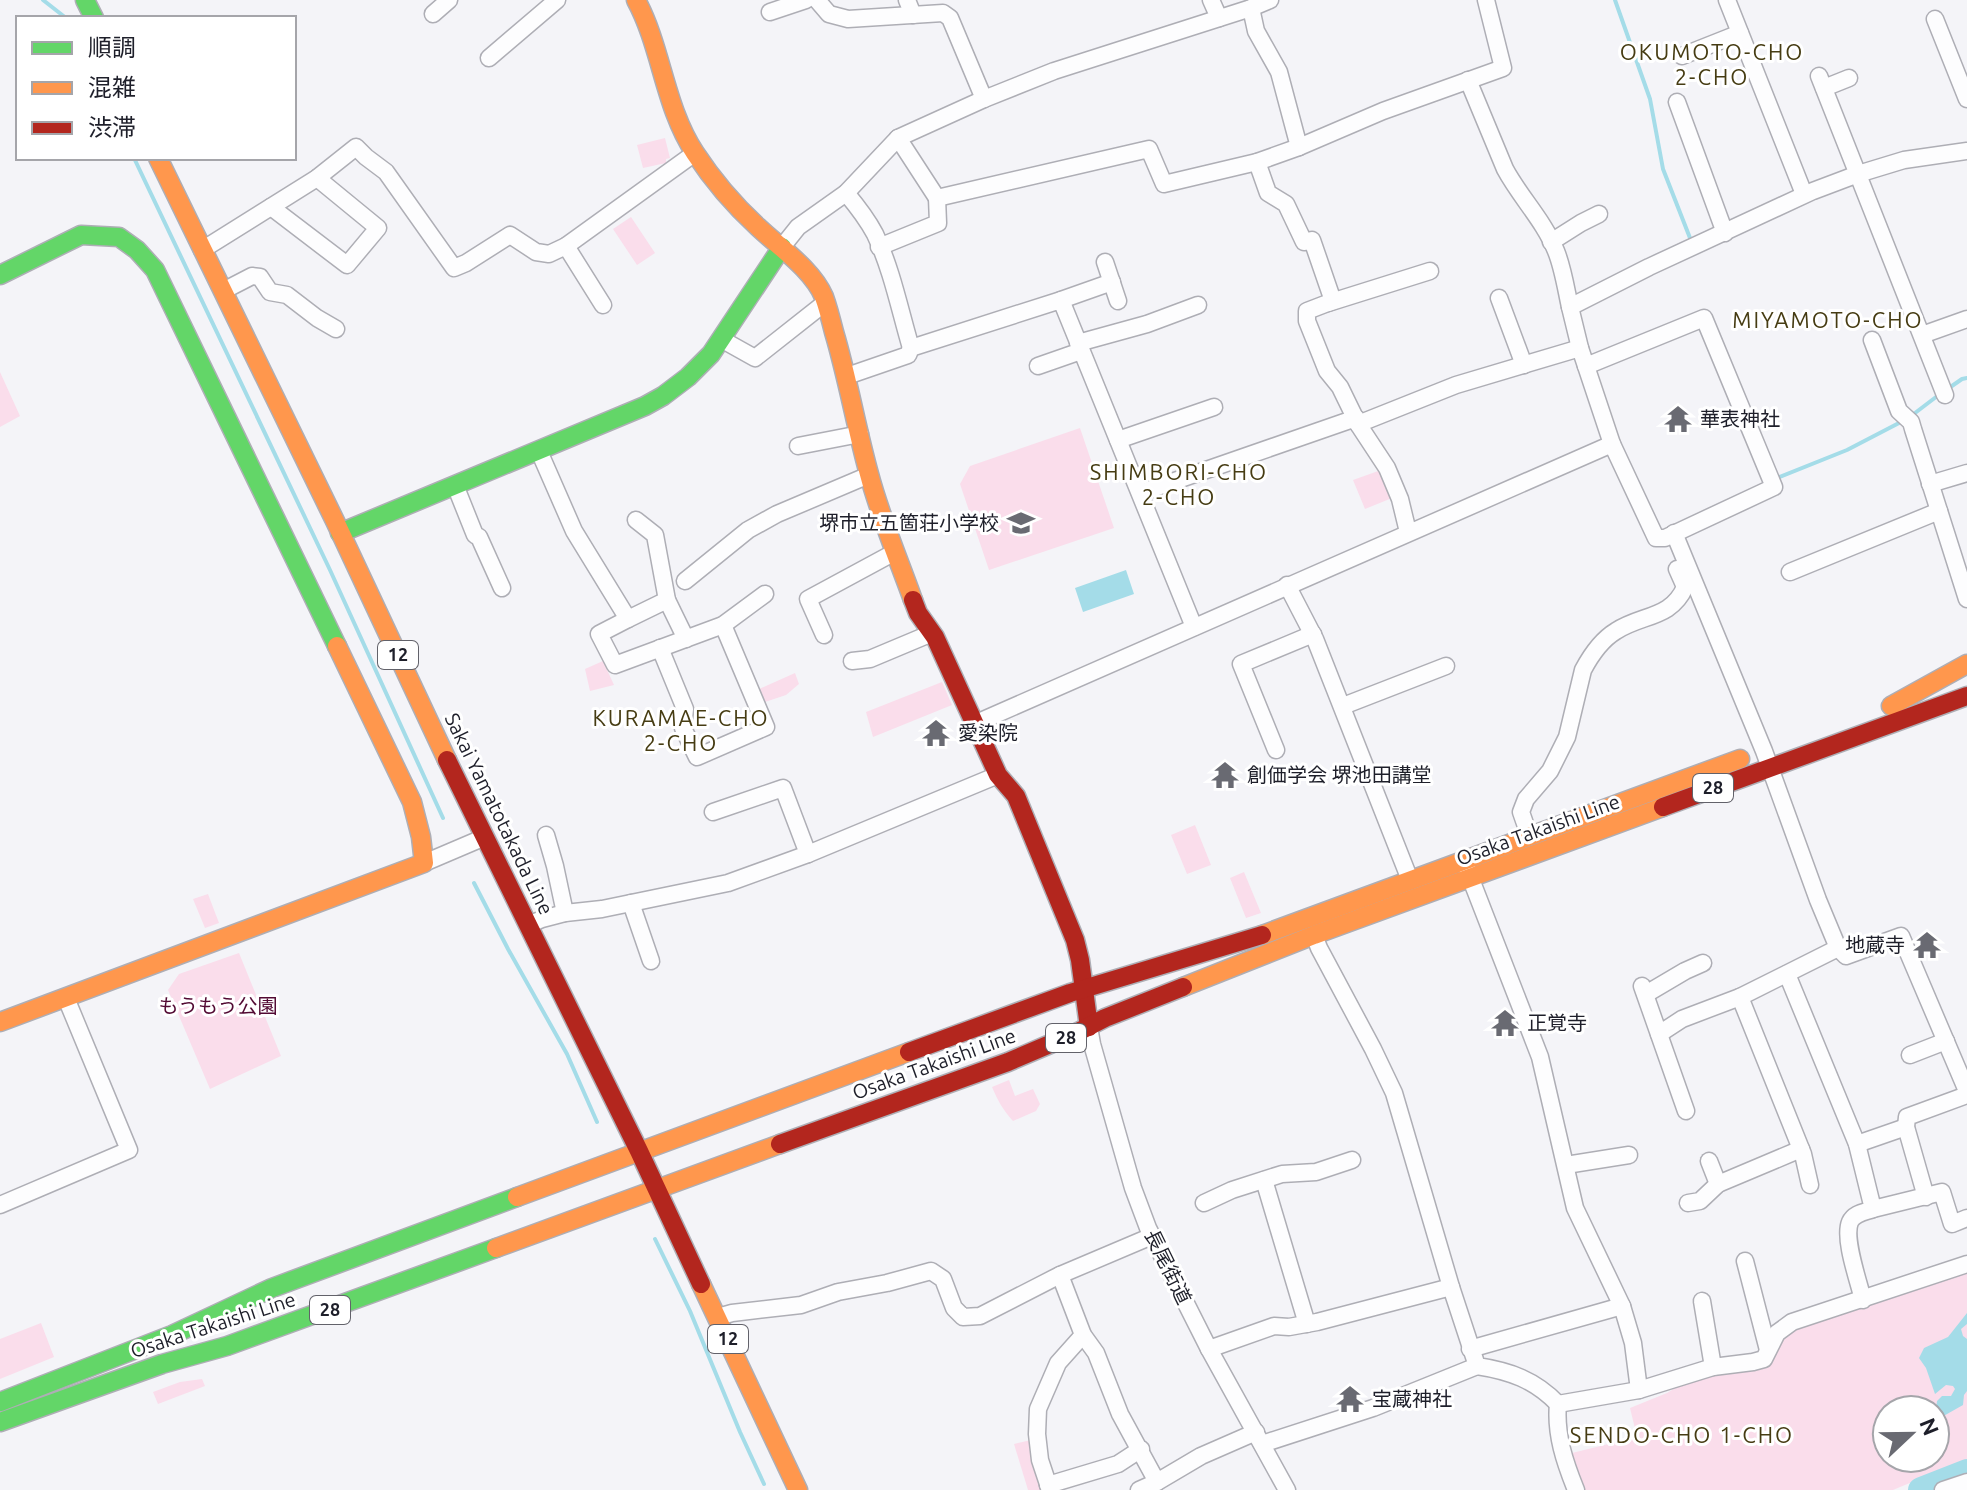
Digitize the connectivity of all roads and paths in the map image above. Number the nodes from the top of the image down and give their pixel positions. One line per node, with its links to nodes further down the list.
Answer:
1 (449, 0): 13 (street)
2 (557, 0): 18 (street)
3 (636, 0): 27 (main road)
4 (806, 0): 12 (street)
5 (817, 0): 10 (street)
6 (1211, 0): 14 (street)
7 (1270, 0): 11 (street)
8 (1486, 0): 20 (street)
9 (1727, 0): 16 (street)
10 (910, 8): 21 (street)
11 (1251, 8): 14 (street); 25 (street)
12 (770, 12)
13 (433, 14)
14 (1219, 18): 21 (street)
15 (1935, 19): 22 (street)
16 (1740, 33): 17 (street); 33 (street)
17 (1682, 56)
18 (489, 58)
19 (1849, 78): 30 (street)
20 (1468, 80): 25 (street); 38 (street)
21 (984, 99): 24 (street)
22 (1967, 99)
23 (1677, 102): 37 (street)
24 (898, 138): 32 (street); 34 (street)
25 (1299, 147): 29 (street)
26 (1967, 151): 30 (street)
27 (695, 153): 39 (street); 40 (main road)
28 (159, 160): 42 (main road, Sakai Yamatotakada Line / 12)
29 (1257, 162): 34 (street); 52 (street)
30 (1858, 174): 33 (street); 58 (street)
31 (317, 178): 35 (street); 35 (street); 39 (street)
32 (846, 193): 40 (street); 41 (street)
33 (1804, 194): 37 (street)
34 (937, 198): 41 (street)
35 (271, 207): 42 (street)
36 (1599, 214): 38 (street)
37 (1725, 233): 55 (street)
38 (1551, 242): 55 (street)
39 (566, 246): 53 (street)
40 (782, 247): 51 (main road); 59 (main road)
41 (879, 247): 62 (street)
42 (202, 250): 47 (main road, Sakai Yamatotakada Line / 12)
43 (1105, 262): 46 (street)
44 (1430, 271): 52 (street)
45 (0, 275): 122 (main road)
46 (1112, 282): 49 (street); 50 (street)
47 (223, 291): 57 (street); 84 (main road, Sakai Yamatotakada Line / 12)
48 (1499, 298): 64 (street)
49 (1061, 300): 61 (street); 62 (street)
50 (1118, 301)
51 (826, 302): 59 (street); 67 (main road)
52 (1328, 303): 70 (street)
53 (603, 305)
54 (1198, 305): 61 (street)
55 (1570, 307): 63 (street)
56 (1967, 319): 58 (street)
57 (336, 329)
58 (1922, 335): 68 (street)
59 (721, 339): 75 (main road)
60 (1872, 340): 78 (street)
61 (1079, 347): 65 (street); 72 (street)
62 (911, 348): 67 (street)
63 (1580, 348): 64 (street); 66 (street)
64 (1524, 365): 70 (street)
65 (1038, 366)
66 (1586, 366): 73 (street); 85 (street)
67 (847, 376): 71 (main road)
68 (1945, 395)
69 (1214, 407): 72 (street)
70 (1357, 421): 80 (street); 83 (street)
71 (860, 434): 74 (street); 77 (main road)
72 (1118, 440): 80 (street)
73 (1612, 444): 83 (street); 85 (street)
74 (798, 446)
75 (539, 451): 79 (main road); 96 (street)
76 (1967, 473): 78 (street)
77 (869, 475): 88 (main road); 90 (street)
78 (1930, 484): 81 (street)
79 (455, 485): 84 (main road); 92 (street)
80 (1140, 493): 98 (street)
81 (1939, 511): 87 (street); 89 (street)
82 (636, 520): 95 (street)
83 (1408, 532): 91 (street)
84 (340, 533): 119 (main road, Sakai Yamatotakada Line / 12)
85 (1669, 536): 114 (street); 118 (street)
86 (1967, 538): 87 (street)
87 (1950, 544): 94 (street)
88 (895, 552): 99 (main road); 101 (street)
89 (1790, 572)
90 (685, 581)
91 (1287, 585): 98 (street); 100 (street)
92 (502, 588)
93 (765, 594): 97 (street)
94 (1967, 599)
95 (667, 600): 96 (street); 102 (street)
96 (628, 619): 103 (street)
97 (723, 625): 102 (street); 103 (street)
98 (1194, 627): 111 (street)
99 (932, 633): 104 (street); 111 (main road)
100 (1313, 634): 109 (street); 113 (street)
101 (824, 635)
102 (686, 639): 103 (street)
103 (660, 648)
104 (852, 661)
105 (1967, 664): 110 (main road)
106 (1446, 666): 109 (street)
107 (1967, 677): 110 (main road)
108 (1963, 698): 114 (main road, Osaka Takaishi Line / 28)
109 (1343, 706): 124 (street)
110 (1891, 706): 112 (main road)
111 (974, 724): 115 (main road)
112 (1820, 731)
113 (1276, 750)
114 (1770, 755): 118 (main road, Osaka Takaishi Line / 28); 123 (main road, Osaka Takaishi Line / 28); 129 (street)
115 (998, 775): 120 (street); 133 (main road)
116 (713, 812): 120 (street)
117 (546, 835): 126 (street)
118 (1529, 835): 121 (main road, Osaka Takaishi Line / 28)
119 (485, 837): 122 (street); 127 (main road, Sakai Yamatotakada Line / 12)
120 (808, 854): 125 (street)
121 (1464, 860): 123 (street); 124 (main road, Osaka Takaishi Line / 28)
122 (424, 863): 135 (main road)
123 (1471, 878): 128 (main road, Osaka Takaishi Line / 28); 151 (street)
124 (1410, 880): 133 (main road, Osaka Takaishi Line / 28)
125 (631, 903): 126 (street); 130 (street)
126 (565, 913): 127 (street)
127 (528, 925): 147 (main road, Sakai Yamatotakada Line / 12)
128 (1314, 935): 137 (main road, Osaka Takaishi Line / 28); 166 (street)
129 (1838, 948): 132 (street); 139 (street)
130 (651, 961)
131 (1703, 963): 138 (street)
132 (1787, 974): 134 (street); 145 (street)
133 (1082, 989): 137 (main road); 147 (main road, Osaka Takaishi Line / 28)
134 (1740, 997): 138 (street); 146 (street)
135 (66, 998): 136 (main road); 159 (street)
136 (0, 1022)
137 (1089, 1027): 155 (main road, Osaka Takaishi Line / 28); 162 (street, 長尾街道)
138 (1659, 1034): 143 (street)
139 (1946, 1041): 140 (street); 141 (street)
140 (1910, 1055)
141 (1962, 1065): 142 (street)
142 (1967, 1093): 144 (street)
143 (1686, 1111)
144 (1906, 1127): 145 (street); 156 (street)
145 (1857, 1144): 160 (street)
146 (1801, 1149): 153 (street); 154 (street)
147 (639, 1151): 155 (main road, Sakai Yamatotakada Line / 12); 179 (main road, Osaka Takaishi Line / 28)
148 (1629, 1155): 151 (street)
149 (1352, 1160): 152 (street)
150 (1709, 1161): 153 (street)
151 (1566, 1165): 169 (street)
152 (1264, 1180): 157 (street); 171 (street)
153 (1718, 1184): 158 (street)
154 (1810, 1185)
155 (656, 1188): 170 (main road, Sakai Yamatotakada Line / 12); 181 (main road, Osaka Takaishi Line / 28)
156 (1926, 1197): 160 (street); 161 (street)
157 (1204, 1203)
158 (1688, 1203)
159 (0, 1205)
160 (1873, 1209): 167 (street)
161 (1967, 1218)
162 (1152, 1236): 165 (street); 173 (street, 長尾街道)
163 (1745, 1261): 175 (street)
164 (1967, 1264): 167 (street)
165 (1060, 1275): 170 (street); 172 (street)
166 (1451, 1287): 171 (street); 174 (street)
167 (1863, 1300): 175 (street)
168 (1702, 1301): 177 (street)
169 (1622, 1306): 174 (street); 178 (street)
170 (718, 1317): 187 (main road, Sakai Yamatotakada Line / 12)
171 (1307, 1324): 173 (street)
172 (1083, 1335): 183 (street); 186 (street)
173 (1209, 1349): 182 (street, 長尾街道)
174 (1470, 1349): 176 (street)
175 (1768, 1350): 177 (street)
176 (1477, 1366): 180 (street); 182 (street)
177 (1713, 1367): 178 (street)
178 (1639, 1390): 180 (street)
179 (0, 1402)
180 (1558, 1404): 190 (street)
181 (0, 1422)
182 (1259, 1438): 184 (street); 189 (street, 長尾街道)
183 (1141, 1449): 184 (street); 186 (street)
184 (1157, 1482): 188 (street)
185 (1967, 1482): 191 (street)
186 (1049, 1488)
187 (798, 1490)
188 (1139, 1490)
189 (1287, 1490)
190 (1576, 1490)
191 (1943, 1490)

